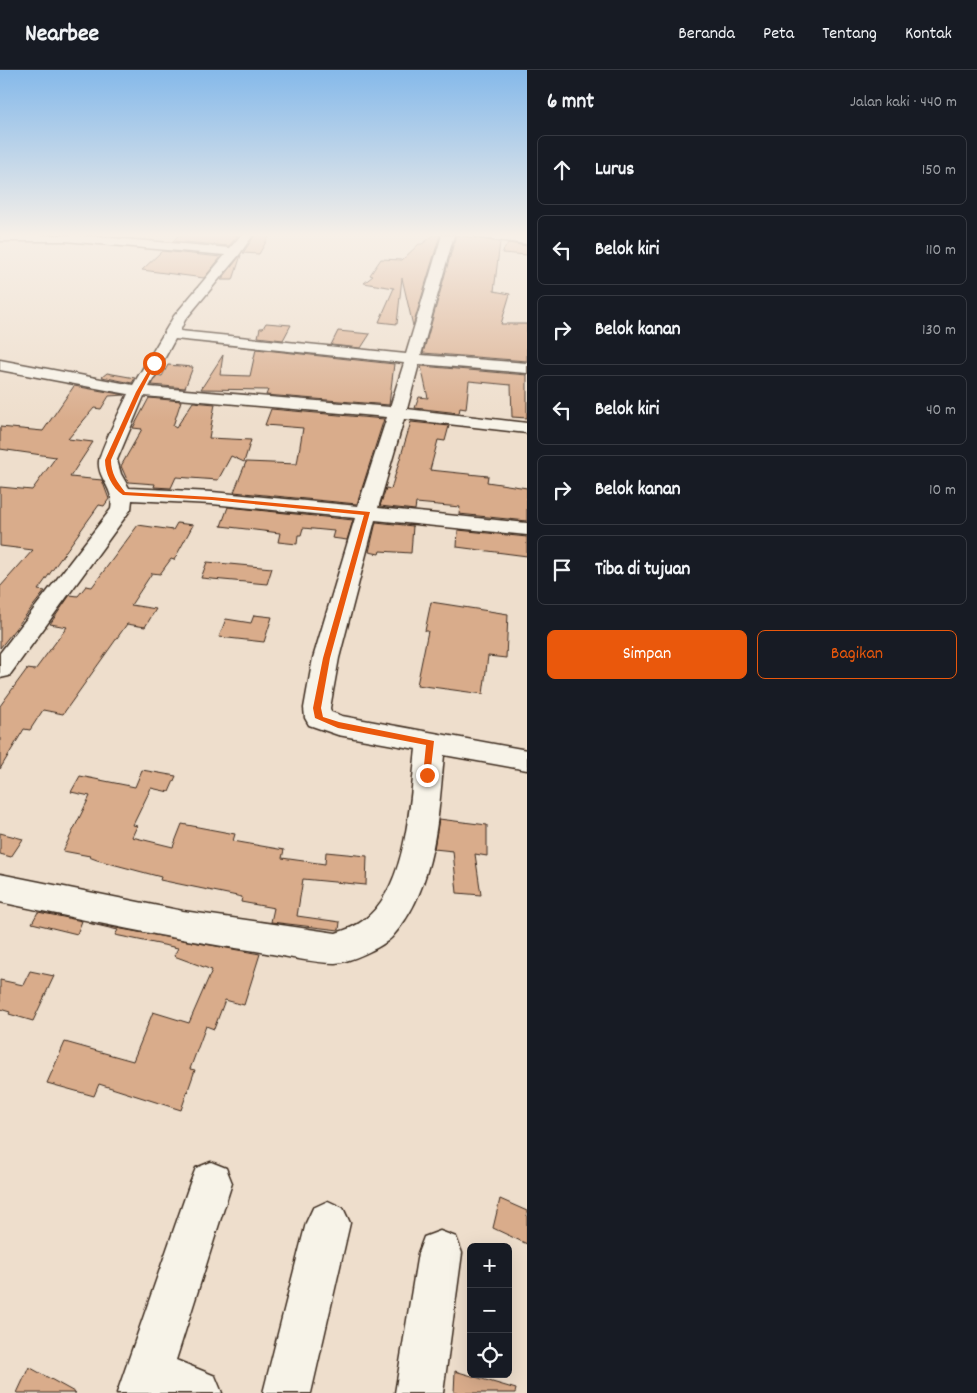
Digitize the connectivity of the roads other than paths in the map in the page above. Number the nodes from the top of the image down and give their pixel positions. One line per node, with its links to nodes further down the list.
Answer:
1 (199, 297): 3 (street)
2 (430, 297): 4 (street)
3 (174, 327): 4 (street); 7 (street)
4 (412, 359): 6 (street); 8 (street)
5 (0, 365): 7 (street)
6 (527, 368)
7 (138, 392): 8 (street); 10 (street)
8 (397, 413): 9 (street); 11 (street)
9 (527, 428)
10 (123, 494): 11 (street); 13 (street)
11 (368, 514): 12 (street); 14 (street)
12 (527, 529)
13 (4, 660)
14 (431, 743): 15 (street); 16 (street)
15 (527, 760)
16 (0, 888)
17 (211, 1183): 20 (street)
18 (328, 1224): 22 (street)
19 (440, 1253): 23 (street)
20 (144, 1383): 21 (street)
21 (198, 1393)
22 (287, 1393)
23 (419, 1393)

